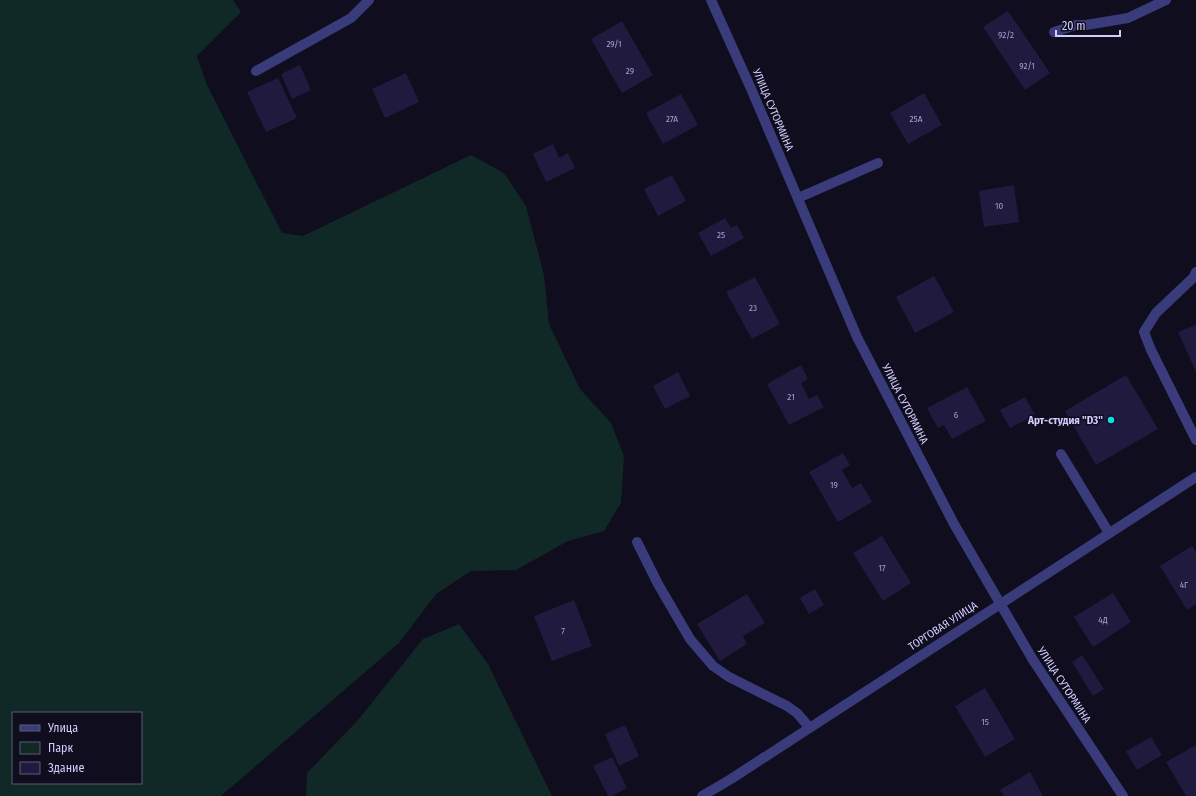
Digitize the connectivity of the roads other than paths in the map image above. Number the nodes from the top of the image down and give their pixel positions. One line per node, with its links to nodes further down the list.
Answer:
1 (369, 0): 5 (street)
2 (711, 0): 7 (street, УЛИЦА СУТОРМИНА)
3 (1166, 0): 4 (street)
4 (1054, 32)
5 (256, 71)
6 (878, 163): 7 (street)
7 (798, 198): 14 (street, УЛИЦА СУТОРМИНА)
8 (1196, 272): 9 (street)
9 (1196, 440)
10 (1061, 454): 12 (street)
11 (1196, 477): 12 (street, ТОРГОВАЯ УЛИЦА)
12 (1109, 533): 14 (street, ТОРГОВАЯ УЛИЦА)
13 (637, 542): 15 (street)
14 (1000, 603): 15 (street, ТОРГОВАЯ УЛИЦА); 17 (street, УЛИЦА СУТОРМИНА)
15 (809, 727): 16 (street, ТОРГОВАЯ УЛИЦА)
16 (702, 796)
17 (1123, 796)

